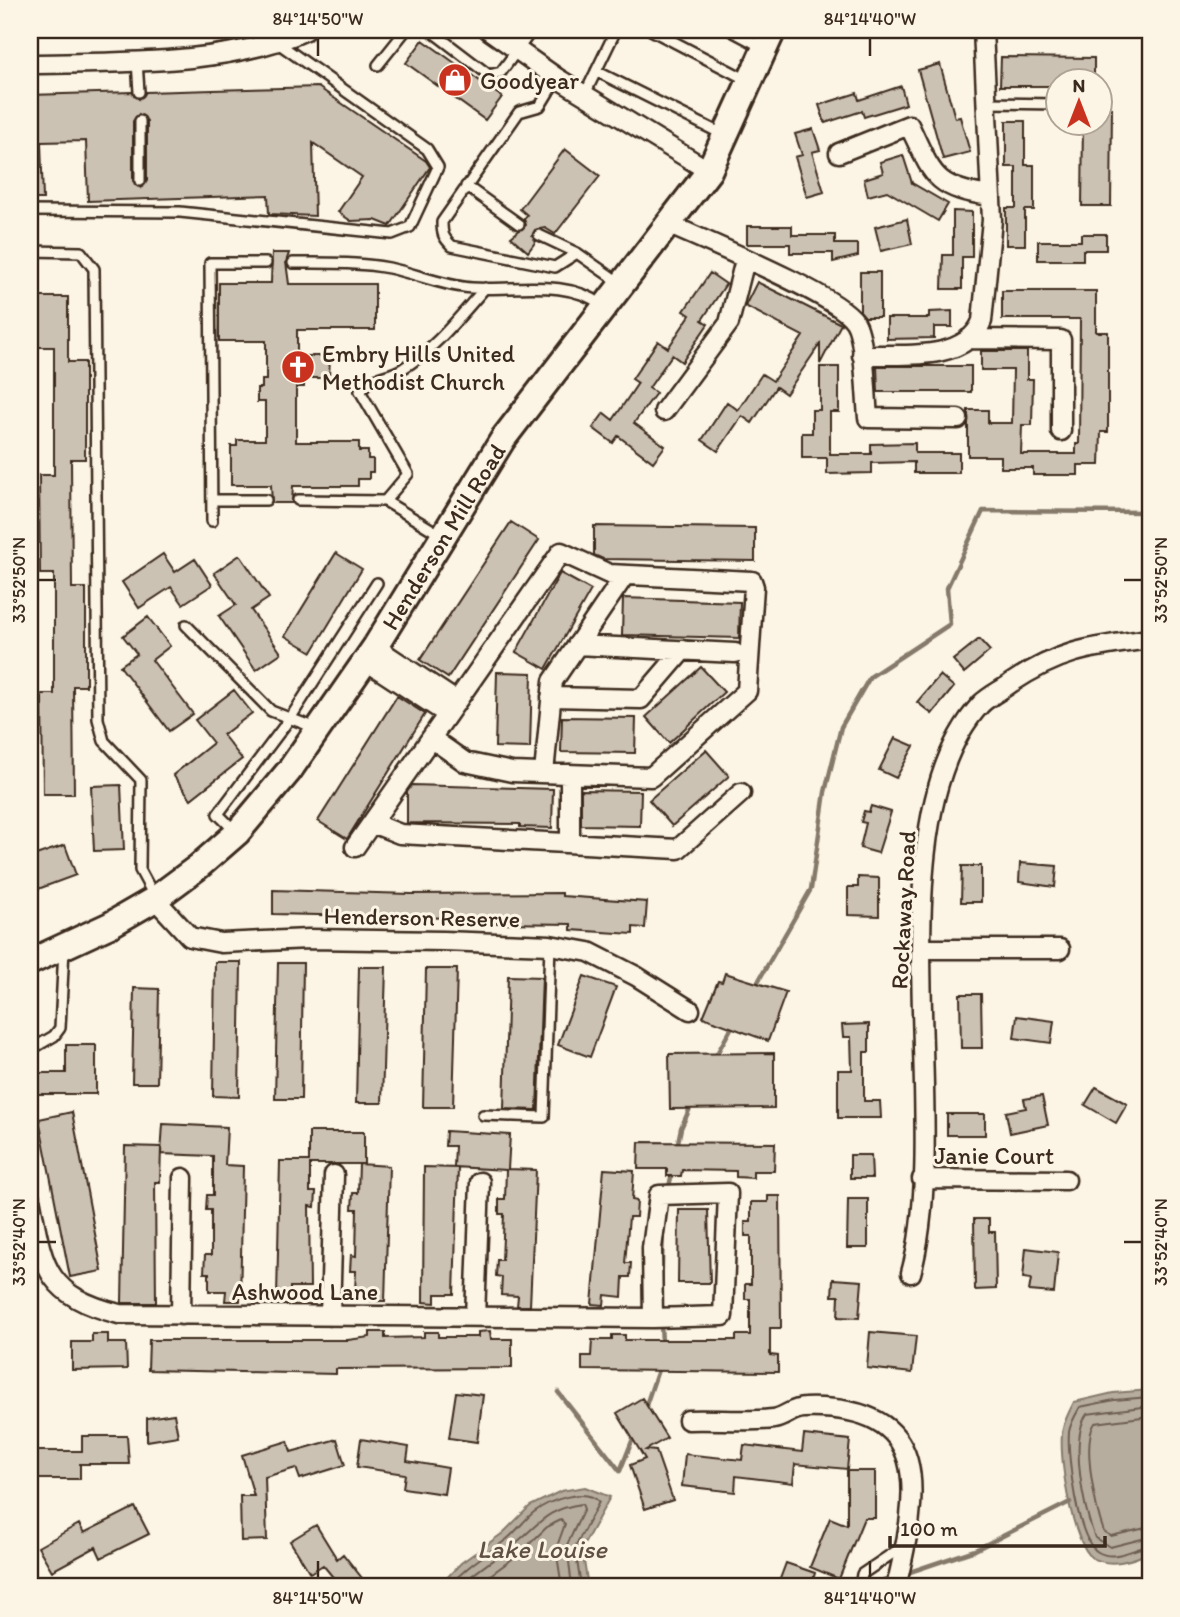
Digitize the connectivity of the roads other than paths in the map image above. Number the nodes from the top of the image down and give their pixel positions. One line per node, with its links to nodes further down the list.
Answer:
1 (306, 30): 11 (street)
2 (406, 30): 15 (lane)
3 (429, 30): 12 (lane)
4 (489, 30): 12 (street)
5 (532, 30): 12 (lane)
6 (616, 30): 16 (lane)
7 (651, 30): 18 (lane)
8 (730, 30): 10 (lane)
9 (983, 30): 21 (street)
10 (769, 39): 18 (street, Henderson Mill Road)
11 (278, 43): 13 (street); 30 (lane)
12 (518, 50): 17 (street)
13 (136, 60): 14 (street); 19 (lane)
14 (30, 64)
15 (377, 65)
16 (596, 71): 20 (lane); 24 (lane)
17 (557, 78): 20 (street); 28 (lane)
18 (751, 83): 24 (street, Henderson Mill Road)
19 (139, 92)
20 (584, 94): 26 (street)
21 (986, 103): 22 (lane); 29 (street)
22 (1044, 104)
23 (140, 121): 27 (lane)
24 (727, 136): 26 (street, Henderson Mill Road)
25 (839, 153): 29 (street)
26 (709, 171): 32 (street, Henderson Mill Road)
27 (140, 181)
28 (466, 186): 31 (lane); 35 (lane)
29 (991, 196): 42 (street)
30 (30, 211)
31 (519, 224)
32 (670, 225): 36 (street); 39 (street, Henderson Mill Road)
33 (539, 235): 35 (lane)
34 (30, 251): 73 (lane)
35 (577, 253): 39 (lane)
36 (745, 260): 43 (street); 44 (street)
37 (266, 263): 47 (lane)
38 (293, 263): 40 (lane)
39 (621, 284): 41 (street, Henderson Mill Road)
40 (485, 288): 41 (lane); 50 (lane)
41 (603, 306): 52 (street, Henderson Mill Road)
42 (968, 339): 43 (street); 46 (street)
43 (862, 355): 45 (street)
44 (664, 411)
45 (958, 419)
46 (1061, 431)
47 (212, 500): 48 (lane); 51 (lane)
48 (266, 500)
49 (298, 500): 50 (lane)
50 (385, 501): 52 (lane)
51 (212, 520)
52 (443, 536): 60 (street, Henderson Mill Road)
53 (625, 575): 57 (street); 62 (street); 67 (street)
54 (377, 583): 63 (lane)
55 (186, 625): 63 (lane)
56 (1150, 639): 76 (street, Rockaway Road)
57 (577, 645): 58 (street); 61 (street)
58 (683, 650): 59 (street); 61 (street)
59 (735, 653)
60 (370, 654): 62 (street); 64 (street, Henderson Mill Road)
61 (551, 697): 66 (street)
62 (451, 708): 65 (street)
63 (291, 718): 64 (lane); 70 (lane)
64 (319, 730): 70 (street, Henderson Mill Road)
65 (431, 738): 66 (street); 69 (street)
66 (544, 773): 67 (street)
67 (570, 774): 71 (street)
68 (741, 793): 71 (street)
69 (372, 823): 71 (street); 72 (street)
70 (237, 833): 73 (street, Henderson Mill Road)
71 (570, 843)
72 (355, 847)
73 (155, 899): 74 (street, Henderson Reserve); 75 (street, Henderson Mill Road)
74 (550, 945): 79 (street, Henderson Reserve); 81 (lane)
75 (64, 947): 78 (street, Henderson Mill Road); 80 (lane)
76 (923, 949): 77 (street); 84 (street, Rockaway Road)
77 (1060, 949)
78 (30, 962)
79 (690, 1010)
80 (30, 1050)
81 (483, 1115)
82 (334, 1175): 90 (street)
83 (183, 1178): 89 (street)
84 (922, 1179): 85 (street, Janie Court); 88 (street, Rockaway Road)
85 (1066, 1180)
86 (480, 1182): 91 (street)
87 (30, 1198): 89 (street, Ashwood Lane)
88 (911, 1273)
89 (181, 1315): 90 (street, Ashwood Lane)
90 (330, 1316): 91 (street, Ashwood Lane)
91 (475, 1317): 92 (street, Ashwood Lane)
92 (653, 1318): 92 (street, Ashwood Lane)
93 (688, 1420): 94 (street)
94 (906, 1544): 95 (lane); 96 (street)
95 (860, 1587)
96 (896, 1587)

